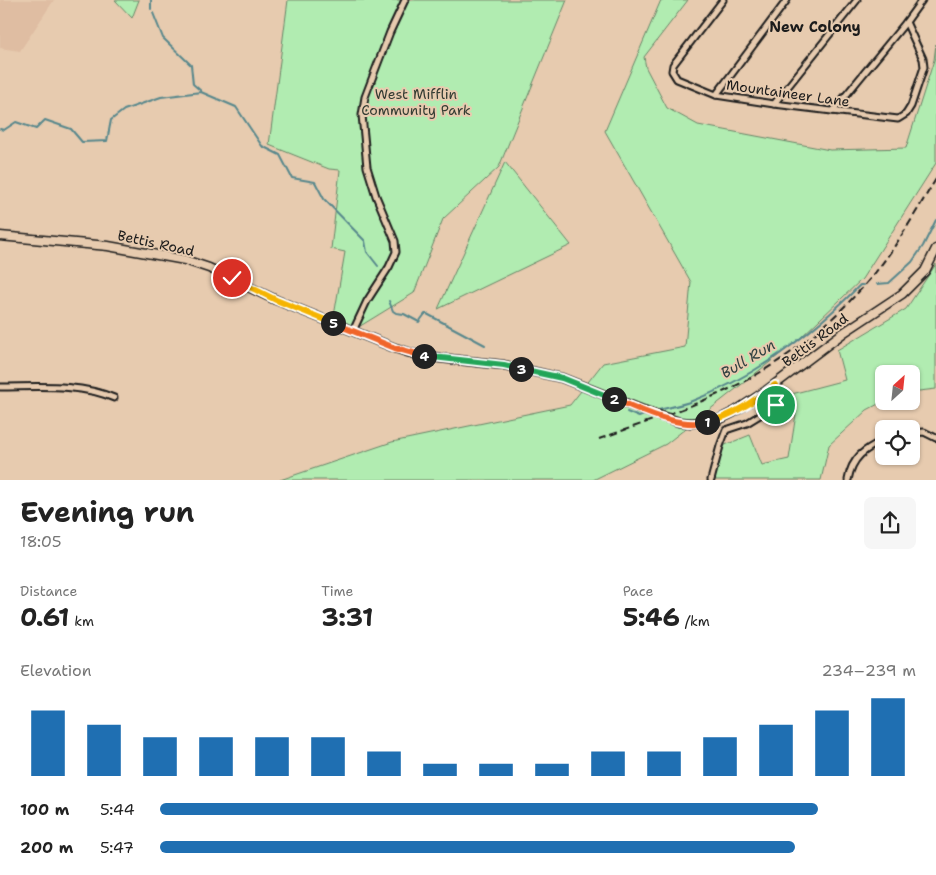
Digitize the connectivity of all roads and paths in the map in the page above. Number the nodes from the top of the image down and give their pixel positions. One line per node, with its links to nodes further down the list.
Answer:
1 (405, 0): 12 (street)
2 (723, 0): 7 (street, Mountaineer Lane)
3 (787, 0): 7 (street)
4 (857, 0): 8 (street)
5 (922, 0): 6 (street)
6 (906, 22): 9 (street); 9 (street, Mountaineer Lane)
7 (716, 95): 8 (street, Mountaineer Lane)
8 (774, 104): 9 (street, Mountaineer Lane)
9 (832, 111)
10 (0, 236): 12 (street, Bettis Road)
11 (936, 249): 13 (street, Bettis Road)
12 (353, 331): 13 (street, Bettis Road, bridge)
13 (775, 385): 19 (street)
14 (0, 387): 15 (street)
15 (114, 398)
16 (920, 432): 17 (street)
17 (936, 438)
18 (875, 444): 20 (street)
19 (711, 480)
20 (848, 480)

